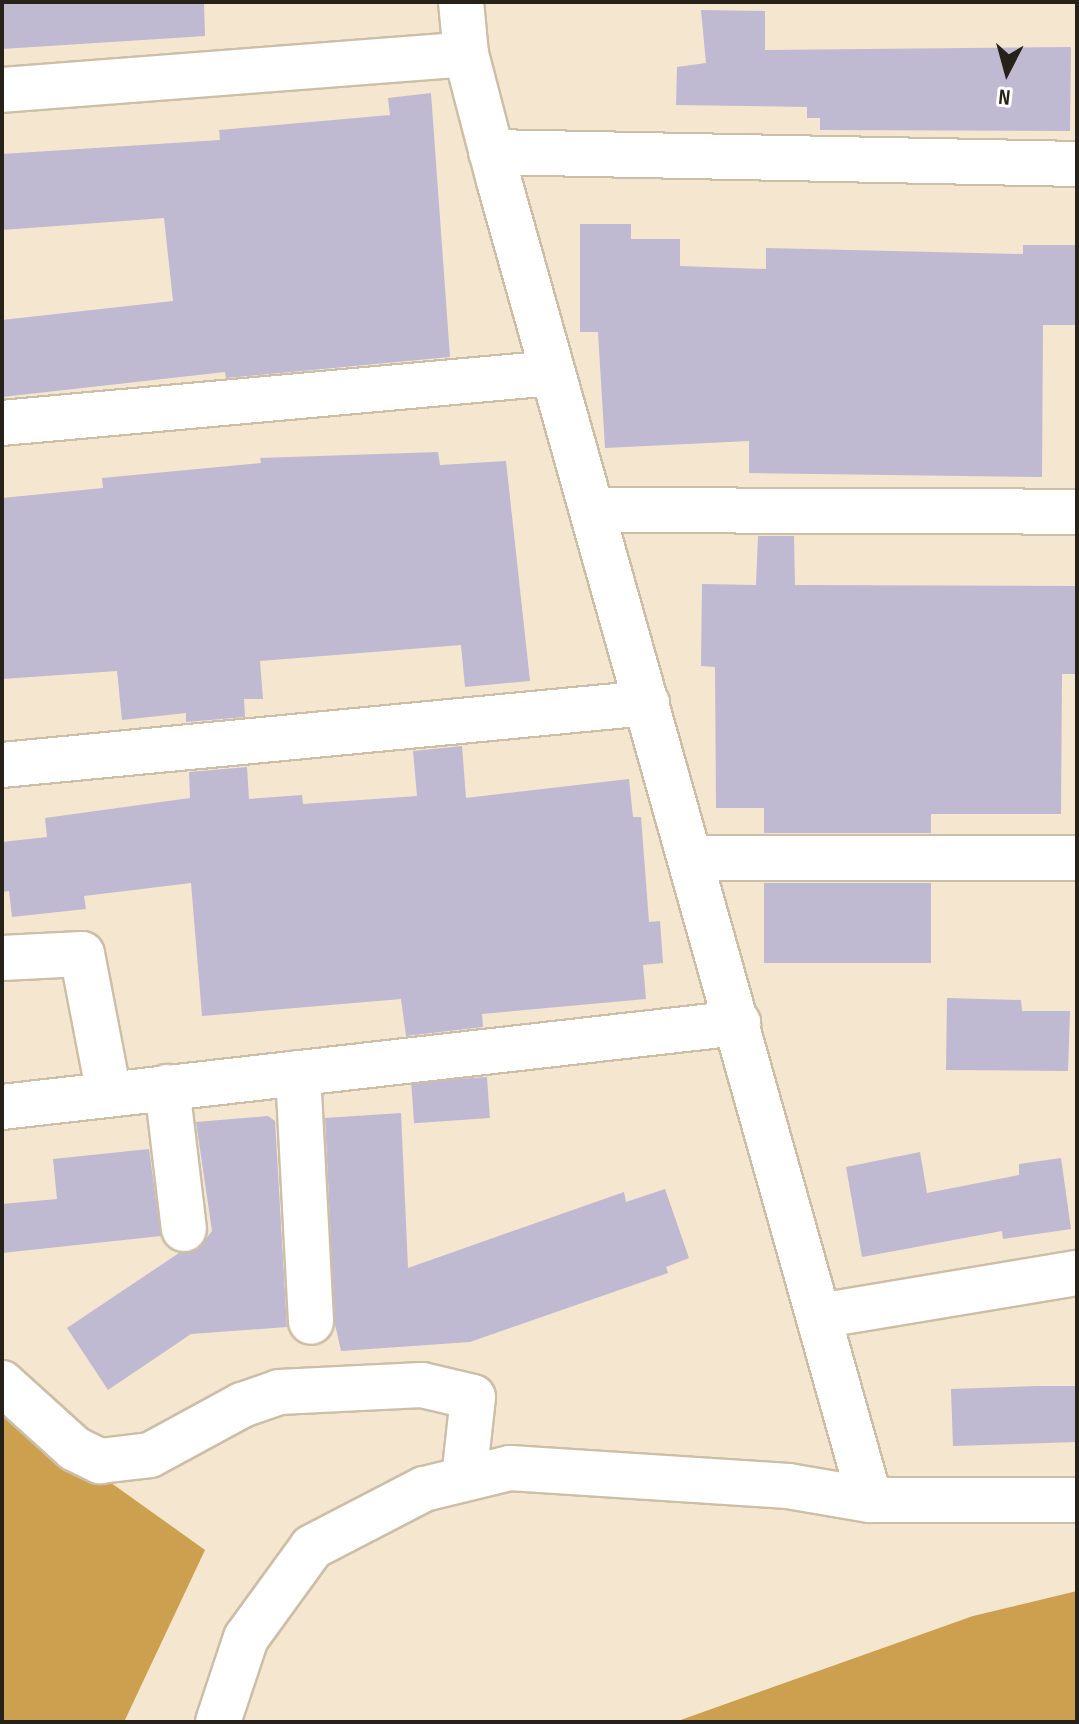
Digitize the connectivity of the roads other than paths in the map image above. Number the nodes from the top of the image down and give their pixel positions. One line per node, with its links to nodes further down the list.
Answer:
1 (461, 2): 2 (street)
2 (466, 54): 3 (street); 4 (street)
3 (2, 90)
4 (491, 152): 5 (street); 6 (street)
5 (1077, 164)
6 (553, 373): 7 (street); 8 (street)
7 (2, 423)
8 (592, 510): 9 (street); 10 (street)
9 (1077, 512)
10 (647, 703): 11 (street); 12 (street)
11 (2, 765)
12 (691, 858): 13 (street); 15 (street)
13 (1077, 858)
14 (2, 958): 18 (street)
15 (738, 1023): 16 (street); 22 (street)
16 (298, 1073): 17 (street); 23 (street)
17 (167, 1087): 18 (street); 20 (street)
18 (109, 1094): 19 (street)
19 (2, 1107)
20 (184, 1229)
21 (1077, 1273): 22 (street)
22 (819, 1316): 26 (street)
23 (311, 1322)
24 (2, 1383): 25 (street)
25 (464, 1479): 26 (street); 28 (street)
26 (870, 1500): 27 (street)
27 (1077, 1500)
28 (218, 1722)

